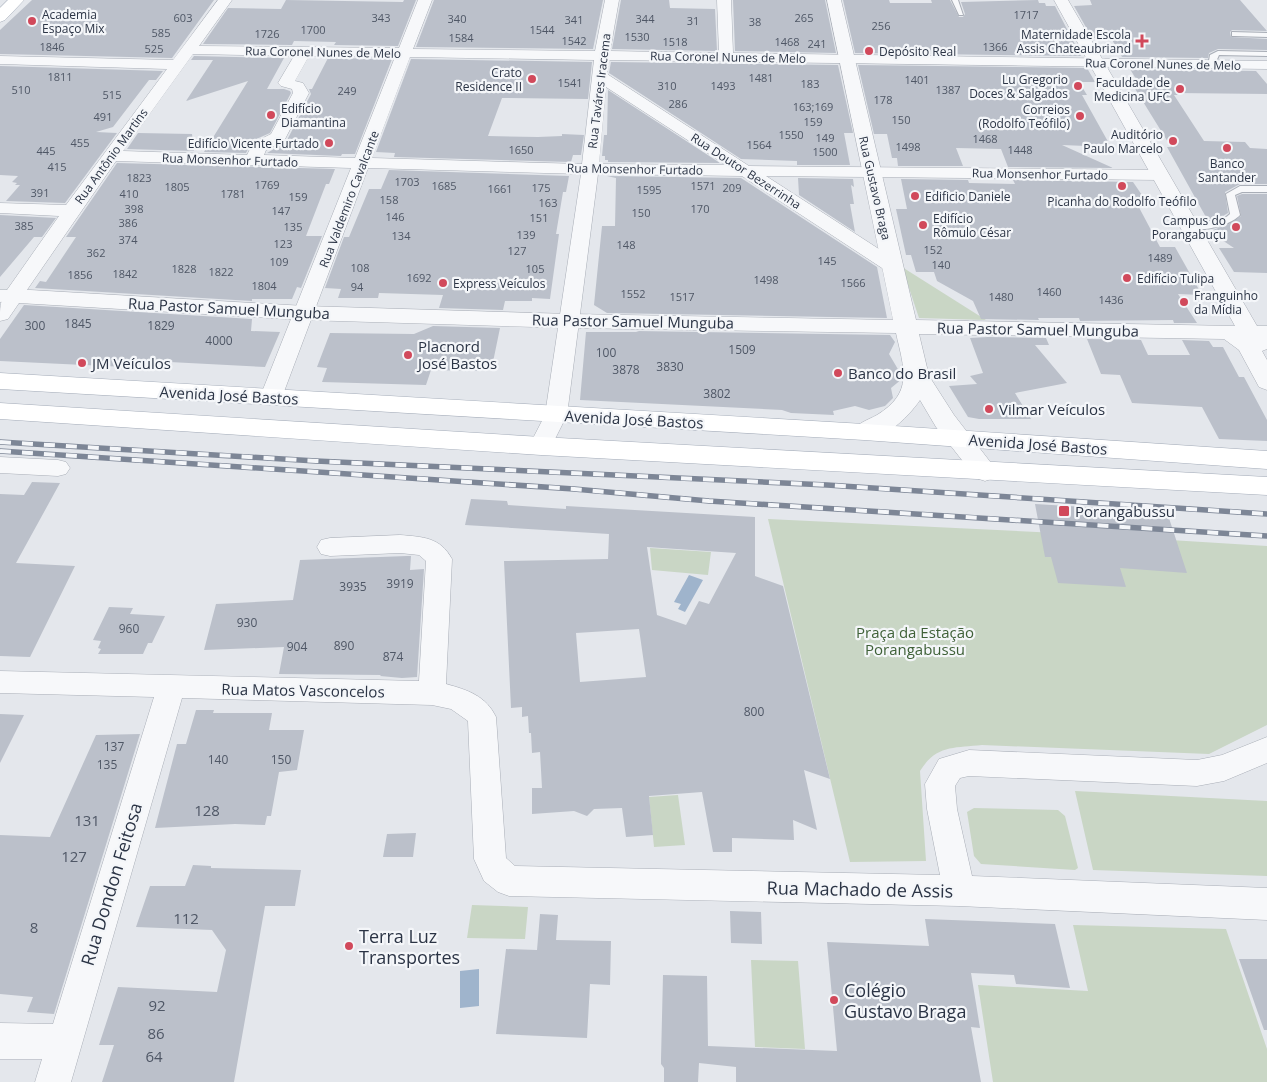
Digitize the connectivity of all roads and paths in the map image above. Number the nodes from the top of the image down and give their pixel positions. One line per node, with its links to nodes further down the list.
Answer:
1 (17, 0): 10 (main road)
2 (225, 0): 13 (street, Rua Antônio Martins)
3 (425, 0): 15 (street, Rua Valdemiro Cavalcante)
4 (612, 0): 16 (street, Rua Taváres Iracema)
5 (724, 0): 17 (street)
6 (834, 0): 19 (street, Rua Gustavo Braga)
7 (955, 0): 9 (lane)
8 (1061, 0): 20 (street)
9 (961, 14)
10 (0, 17)
11 (1235, 34): 12 (lane)
12 (1267, 35)
13 (189, 50): 14 (street, Rua Coronel Nunes de Melo); 22 (street, Rua Antônio Martins)
14 (304, 52): 15 (street, Rua Coronel Nunes de Melo); 25 (street)
15 (404, 53): 16 (street, Rua Coronel Nunes de Melo); 26 (street, Rua Valdemiro Cavalcante)
16 (602, 54): 17 (street, Rua Coronel Nunes de Melo); 23 (street, Rua Taváres Iracema)
17 (726, 56): 19 (street, Rua Coronel Nunes de Melo)
18 (0, 60): 22 (street)
19 (846, 60): 20 (street, Rua Coronel Nunes de Melo); 29 (street, Rua Gustavo Braga)
20 (1099, 63): 21 (street, Rua Coronel Nunes de Melo); 30 (street)
21 (1266, 63)
22 (177, 65): 24 (street, Rua Antônio Martins)
23 (600, 76): 27 (street, Rua Taváres Iracema); 28 (street, Rua Doutor Bezerrinha)
24 (111, 156): 25 (street, Rua Monsenhor Furtado); 33 (street, Rua Antônio Martins)
25 (253, 160): 26 (street, Rua Monsenhor Furtado)
26 (362, 163): 27 (street, Rua Monsenhor Furtado); 37 (street, Rua Valdemiro Cavalcante)
27 (590, 169): 28 (street, Rua Monsenhor Furtado); 38 (street, Rua Taváres Iracema)
28 (746, 171): 29 (street, Rua Monsenhor Furtado); 35 (street, Rua Doutor Bezerrinha)
29 (871, 172): 30 (street, Rua Monsenhor Furtado); 35 (street, Rua Gustavo Braga)
30 (1160, 175): 34 (street)
31 (1267, 189): 34 (lane)
32 (0, 208): 33 (street)
33 (71, 211): 36 (street, Rua Antônio Martins)
34 (1188, 225): 41 (street)
35 (892, 266): 39 (street, Rua Gustavo Braga)
36 (4, 302): 37 (street, Rua Pastor Samuel Munguba)
37 (305, 313): 38 (street, Rua Pastor Samuel Munguba); 46 (street, Rua Valdemiro Cavalcante)
38 (570, 320): 39 (street, Rua Pastor Samuel Munguba); 48 (street, Rua Taváres Iracema)
39 (905, 326): 40 (street, Rua Pastor Samuel Munguba); 43 (street, Rua Gustavo Braga)
40 (1227, 332): 41 (street, Rua Pastor Samuel Munguba); 45 (street)
41 (1259, 333): 42 (street)
42 (1267, 349)
43 (917, 376): 49 (street); 50 (street, Rua Gustavo Braga)
44 (0, 381): 46 (main road, Avenida José Bastos)
45 (1267, 382)
46 (271, 397): 48 (main road, Avenida José Bastos)
47 (0, 411): 51 (main road, Avenida José Bastos)
48 (556, 415): 49 (main road, Avenida José Bastos); 51 (street, Rua Taváres Iracema)
49 (864, 432): 50 (main road, Avenida José Bastos)
50 (958, 438): 52 (main road, Avenida José Bastos); 55 (street, Rua Gustavo Braga)
51 (541, 446): 55 (main road, Avenida José Bastos)
52 (1267, 460)
53 (0, 465): 54 (street)
54 (58, 468)
55 (985, 472): 56 (main road, Avenida José Bastos)
56 (1267, 486)
57 (330, 547): 60 (street)
58 (0, 682): 59 (street, Rua Matos Vasconcelos)
59 (171, 687): 60 (street, Rua Matos Vasconcelos); 66 (street, Rua Dondon Feitosa)
60 (432, 693): 62 (street, Rua Matos Vasconcelos)
61 (1267, 750): 63 (street)
62 (488, 833): 63 (street, Rua Machado de Assis)
63 (959, 891): 64 (street, Rua Machado de Assis)
64 (1267, 904)
65 (0, 1041): 66 (street)
66 (64, 1042): 67 (street, Rua Dondon Feitosa)
67 (53, 1082)

